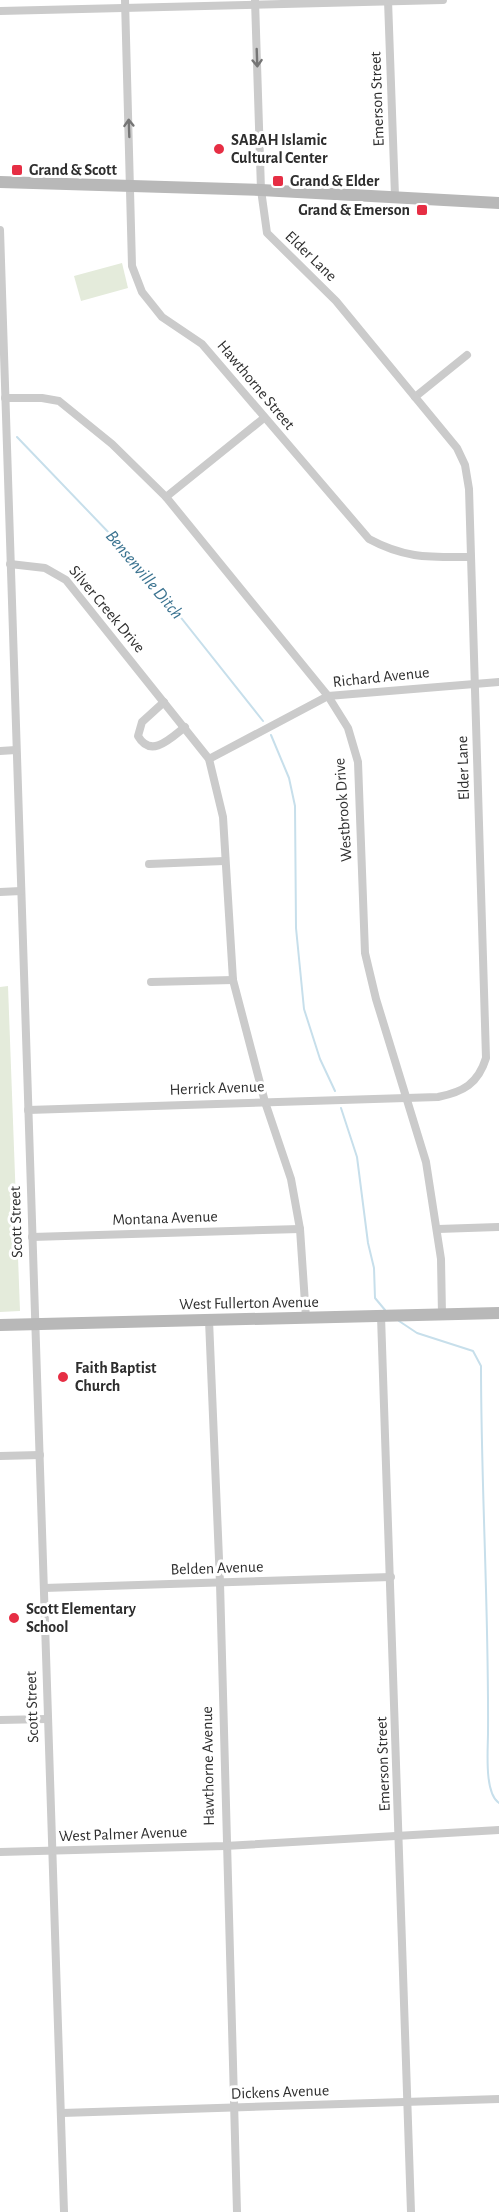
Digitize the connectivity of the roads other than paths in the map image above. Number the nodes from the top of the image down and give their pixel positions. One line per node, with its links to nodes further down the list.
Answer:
1 (443, 0): 2 (street)
2 (388, 1): 3 (street); 9 (street, Emerson Street)
3 (255, 2): 4 (street); 8 (street, Elder Lane, one-way to 8)
4 (125, 4): 5 (street); 7 (street, Hawthorne Street, one-way to 4)
5 (0, 11)
6 (0, 182): 7 (main road)
7 (131, 187): 8 (main road); 16 (street, Hawthorne Street)
8 (261, 190): 9 (main road); 14 (street, Elder Lane)
9 (395, 196): 10 (main road)
10 (499, 202)
11 (0, 230): 12 (street, Scott Street)
12 (1, 298): 15 (street, Scott Street)
13 (467, 355): 14 (street)
14 (415, 397): 20 (street, Elder Lane)
15 (5, 398): 17 (street, Scott Street); 19 (street, Westbrook Drive)
16 (264, 418): 19 (street); 20 (street, Hawthorne Street)
17 (3, 431): 18 (street, Scott Street)
18 (3, 451): 21 (street, Scott Street)
19 (166, 497): 24 (street, Westbrook Drive)
20 (471, 556): 23 (street, Elder Lane)
21 (10, 564): 25 (street, Silver Creek Drive); 27 (street, Scott Street)
22 (499, 682): 23 (street, Richard Avenue)
23 (476, 683): 24 (street, Richard Avenue); 36 (street, Elder Lane)
24 (328, 696): 29 (street, Richard Avenue); 36 (street, Westbrook Drive)
25 (165, 702): 26 (street, Silver Creek Drive); 26 (street)
26 (185, 728): 29 (street, Silver Creek Drive)
27 (16, 750): 28 (street); 32 (street, Scott Street)
28 (0, 751)
29 (209, 759): 30 (street, Silver Creek Drive)
30 (224, 861): 31 (street); 34 (street, Silver Creek Drive)
31 (149, 864)
32 (21, 891): 33 (street); 38 (street, Scott Street)
33 (0, 892)
34 (233, 980): 35 (street); 37 (street, Silver Creek Drive)
35 (151, 982)
36 (407, 1098): 37 (street, Herrick Avenue); 41 (street, Westbrook Drive)
37 (265, 1101): 38 (street, Herrick Avenue); 40 (street, Silver Creek Drive)
38 (28, 1110): 42 (street, Scott Street)
39 (498, 1227): 41 (street)
40 (300, 1229): 42 (street, Montana Avenue); 46 (street, Silver Creek Drive)
41 (438, 1230): 44 (street, Westbrook Drive)
42 (32, 1237): 48 (street, Scott Street)
43 (499, 1313): 44 (main road, West Fullerton Avenue)
44 (442, 1315): 45 (main road, West Fullerton Avenue)
45 (382, 1316): 46 (main road, West Fullerton Avenue); 52 (street, Emerson Street)
46 (306, 1318): 47 (main road, West Fullerton Avenue)
47 (208, 1320): 48 (main road, West Fullerton Avenue); 53 (street, Hawthorne Avenue)
48 (34, 1323): 49 (main road, West Fullerton Avenue); 50 (street, Scott Street)
49 (0, 1324)
50 (40, 1455): 51 (street); 54 (street, Scott Street)
51 (0, 1456)
52 (391, 1578): 53 (street, Belden Avenue); 58 (street, Emerson Street)
53 (220, 1583): 54 (street, Belden Avenue); 59 (street, Hawthorne Avenue)
54 (44, 1588): 55 (street, Scott Street)
55 (47, 1719): 56 (street); 60 (street, Scott Street)
56 (0, 1720)
57 (499, 1830): 58 (street, West Palmer Avenue)
58 (400, 1836): 59 (street, West Palmer Avenue); 63 (street, Emerson Street)
59 (225, 1846): 60 (street, West Palmer Avenue); 64 (street, Hawthorne Avenue)
60 (51, 1851): 61 (street, West Palmer Avenue); 65 (street, Scott Street)
61 (0, 1852)
62 (499, 2099): 63 (street, Dickens Avenue)
63 (407, 2102): 64 (street, Dickens Avenue); 68 (street, Emerson Street)
64 (233, 2109): 65 (street, Dickens Avenue); 67 (street, Hawthorne Avenue)
65 (62, 2114): 66 (street, Scott Street)
66 (64, 2212)
67 (237, 2212)
68 (411, 2212)

